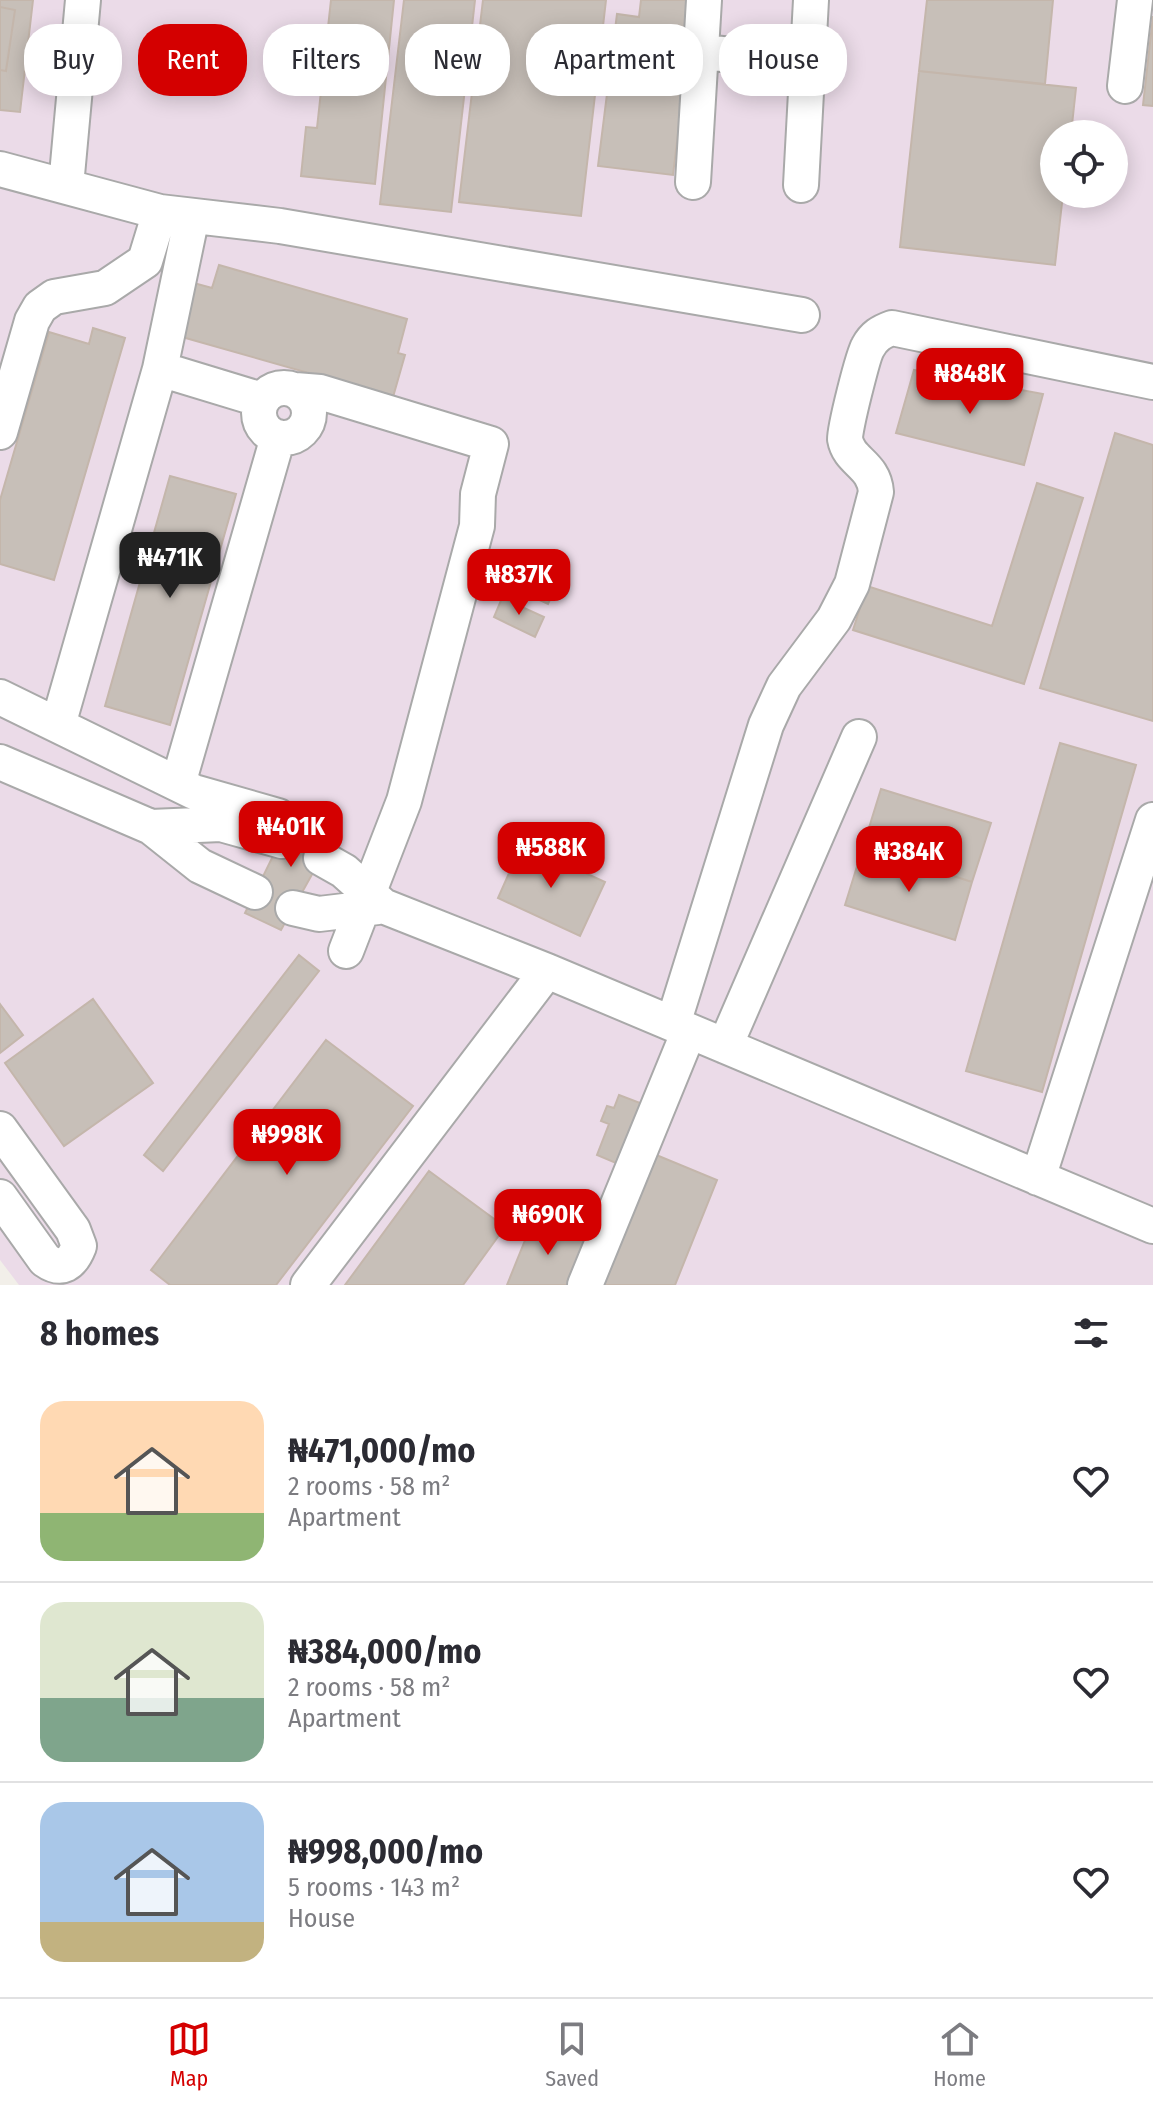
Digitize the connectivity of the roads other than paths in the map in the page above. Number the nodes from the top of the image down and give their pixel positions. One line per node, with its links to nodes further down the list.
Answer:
1 (83, 0): 13 (lane)
2 (704, 0): 5 (lane)
3 (811, 0): 6 (lane)
4 (1135, 0): 7 (lane)
5 (703, 24)
6 (810, 24)
7 (1125, 86)
8 (698, 96): 11 (lane)
9 (806, 96): 12 (lane)
10 (0, 169): 13 (lane)
11 (693, 182)
12 (801, 185)
13 (66, 186): 14 (lane)
14 (176, 214): 15 (lane); 16 (lane); 22 (lane)
15 (802, 315)
16 (160, 369): 20 (lane); 24 (lane)
17 (1153, 382): 36 (lane)
18 (295, 390): 19 (lane); 20 (lane); 21 (lane)
19 (345, 399): 21 (lane); 32 (lane)
20 (262, 400): 21 (lane)
21 (293, 430): 27 (lane)
22 (0, 432)
23 (0, 697): 24 (lane)
24 (58, 725): 27 (lane)
25 (859, 737): 37 (lane)
26 (0, 762): 29 (lane)
27 (178, 784): 29 (lane)
28 (1153, 820): 39 (lane)
29 (151, 827): 31 (lane)
30 (321, 858): 32 (lane)
31 (255, 892)
32 (370, 902): 33 (lane); 34 (lane); 35 (lane)
33 (293, 908)
34 (346, 951)
35 (547, 971): 36 (lane); 42 (lane)
36 (681, 1027): 37 (lane); 43 (lane)
37 (725, 1046): 39 (lane)
38 (0, 1129): 40 (lane)
39 (1038, 1178): 41 (lane)
40 (0, 1197)
41 (1153, 1226)
42 (308, 1285)
43 (585, 1285)

